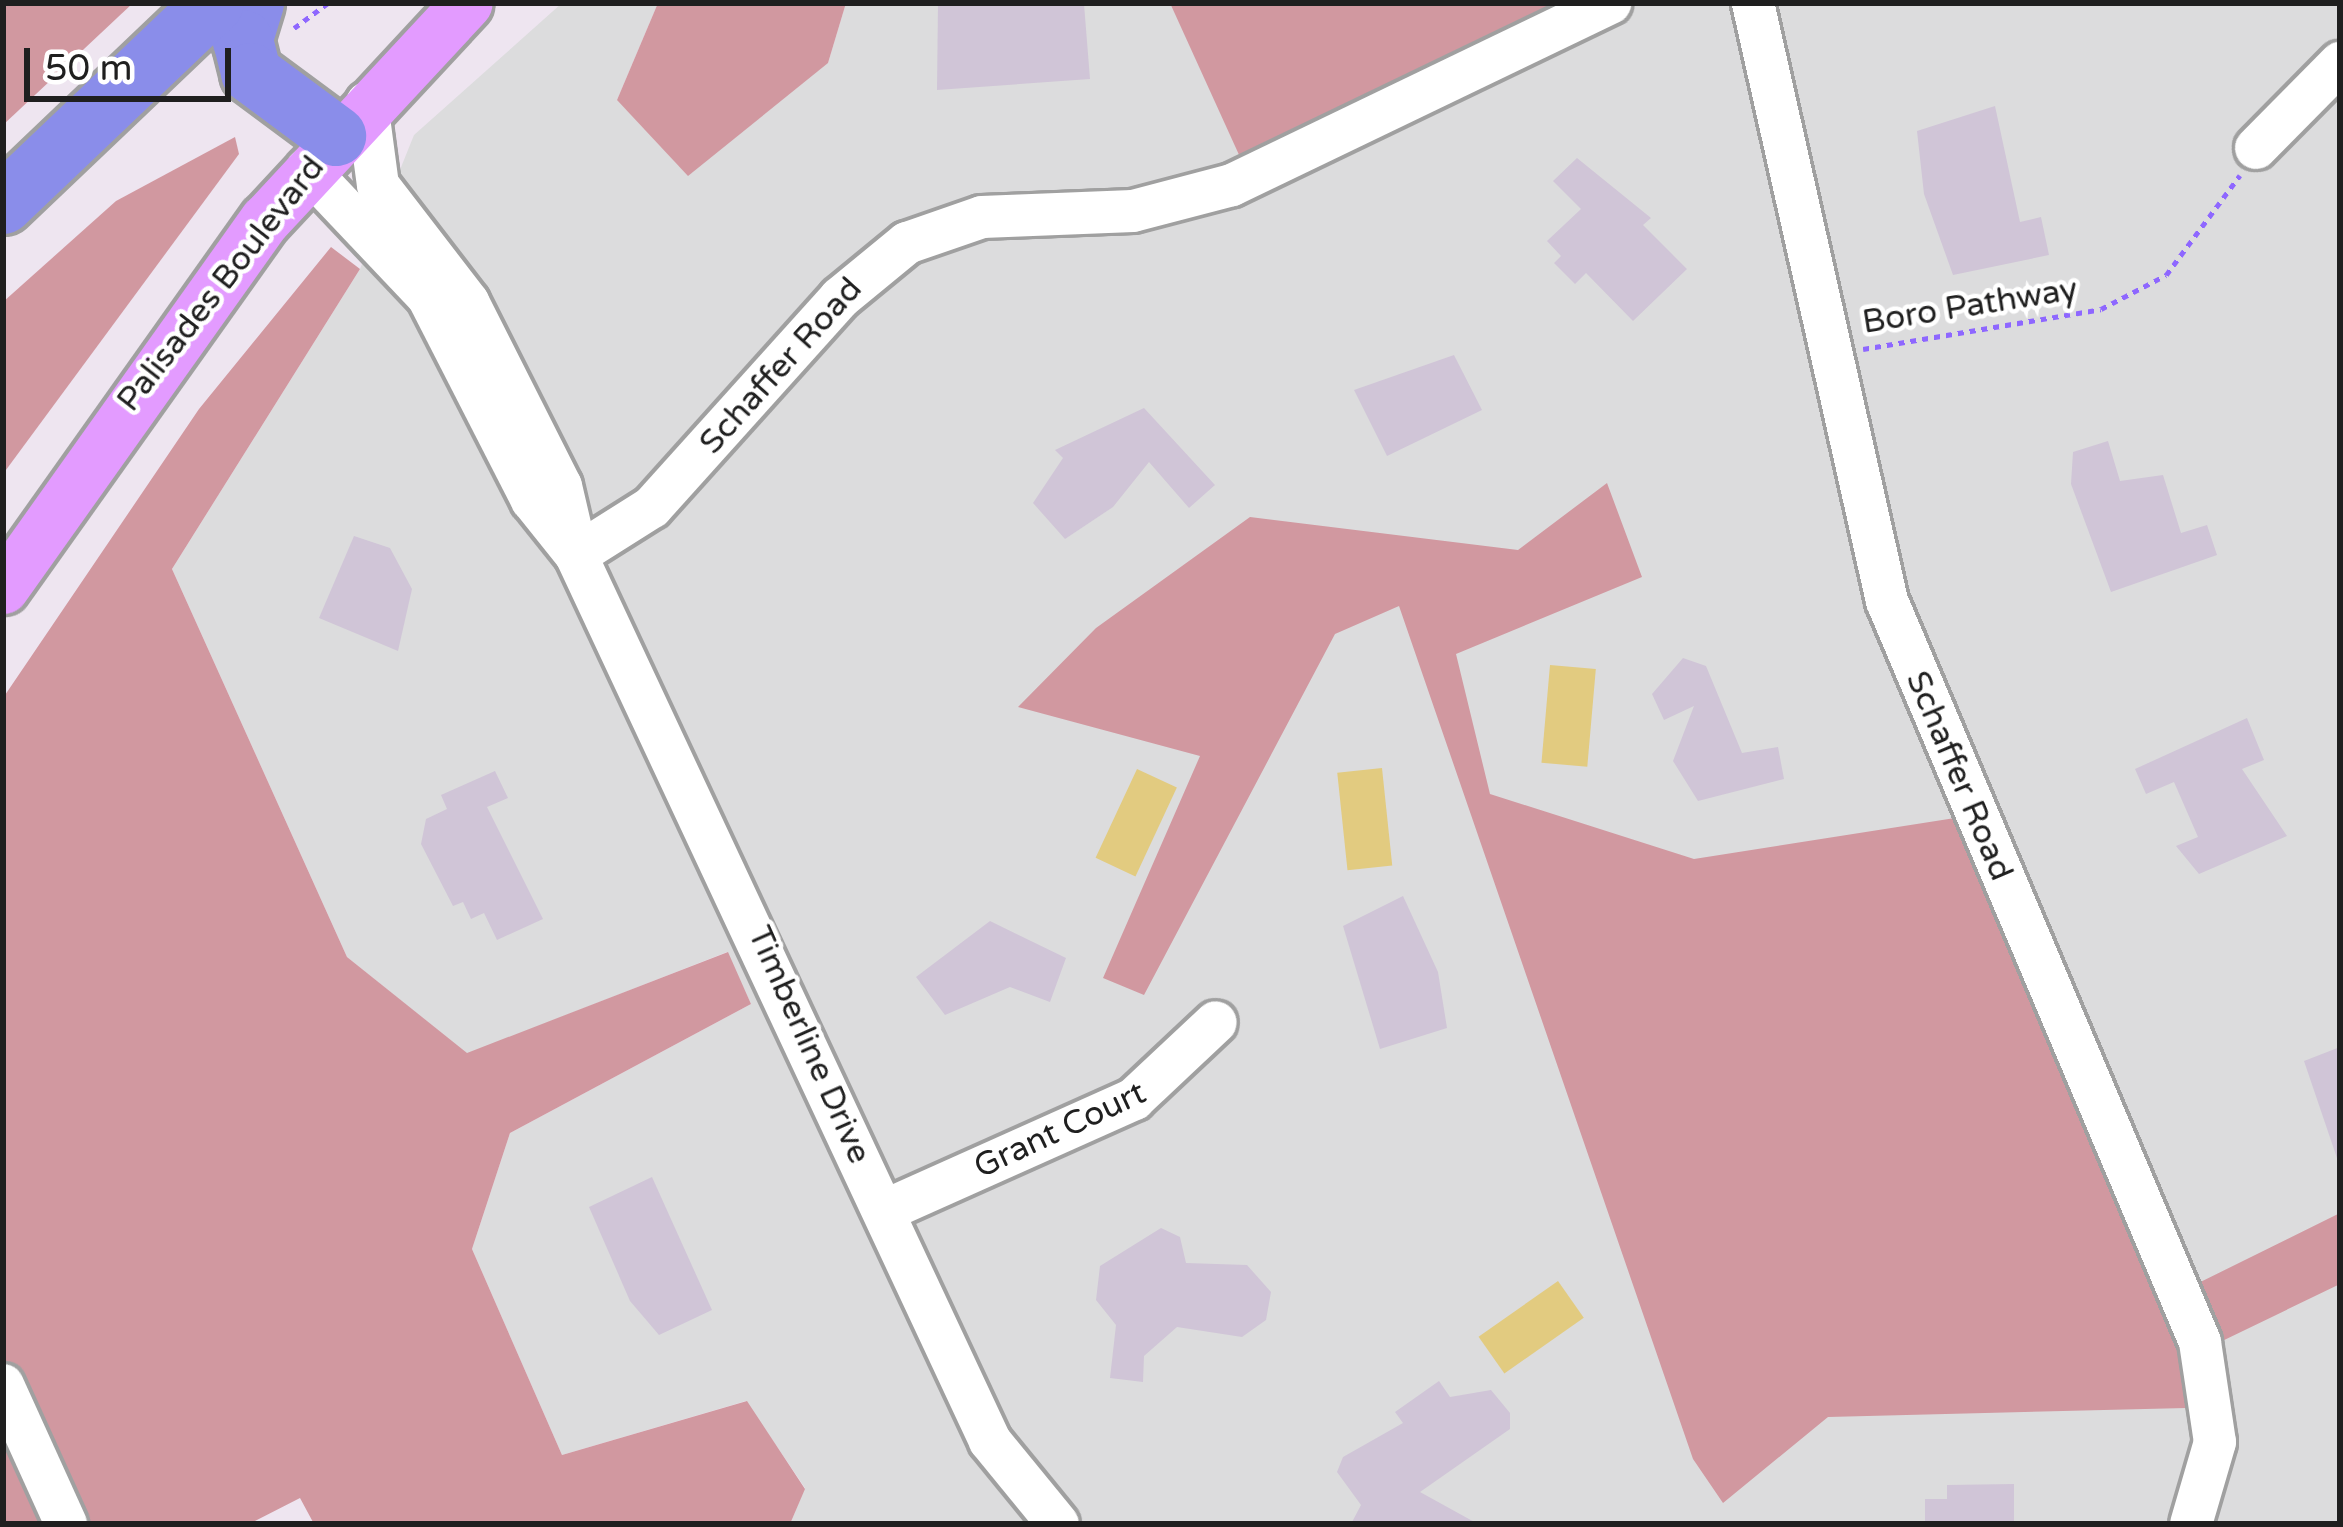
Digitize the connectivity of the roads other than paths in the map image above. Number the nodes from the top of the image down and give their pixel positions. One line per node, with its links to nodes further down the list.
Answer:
1 (214, 3): 9 (highway)
2 (254, 3): 7 (highway)
3 (466, 3): 7 (main road, Palisades Boulevard)
4 (1610, 3): 11 (street, Schaffer Road)
5 (1753, 3): 18 (street, Schaffer Road)
6 (2340, 63): 8 (street)
7 (337, 136): 10 (street, Timberline Drive); 10 (street, Timberline Drive); 12 (main road, Palisades Boulevard)
8 (2256, 148)
9 (3, 204)
10 (531, 461): 11 (street, Timberline Drive)
11 (577, 555): 14 (street, Timberline Drive)
12 (3, 589)
13 (1216, 1022): 14 (street, Grant Court)
14 (884, 1211): 17 (street, Timberline Drive)
15 (3, 1385): 16 (street)
16 (66, 1524)
17 (1058, 1524)
18 (2191, 1524)

